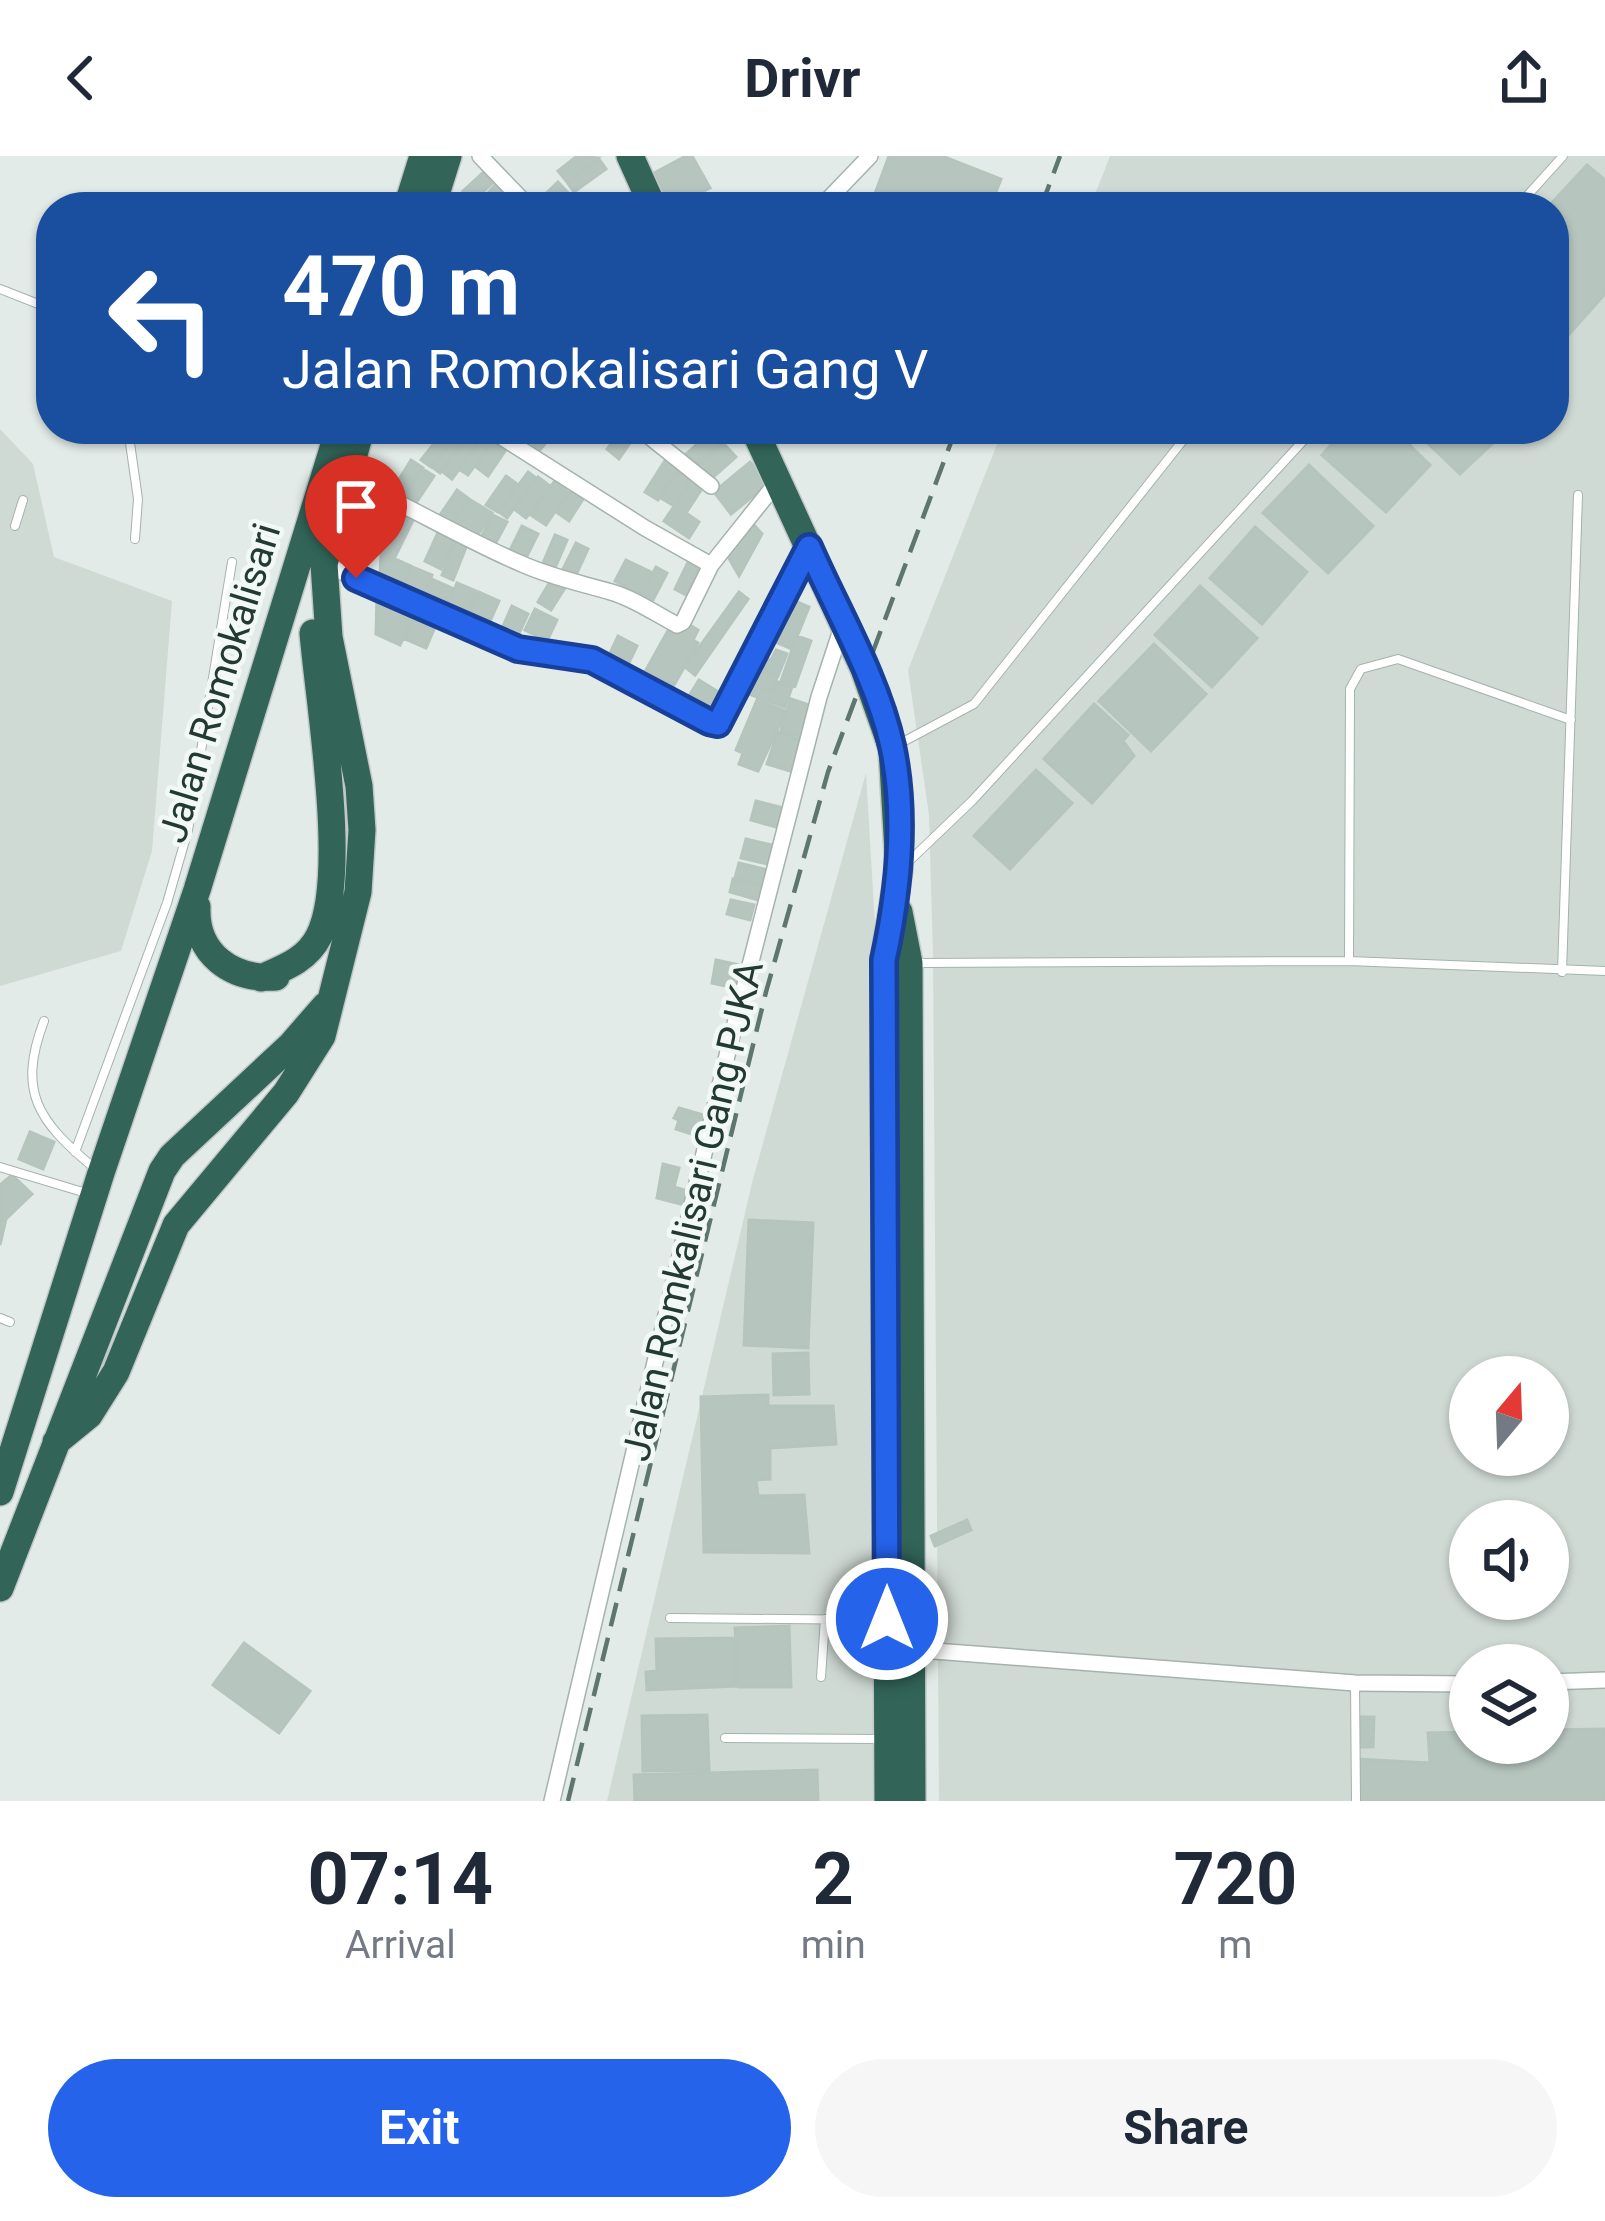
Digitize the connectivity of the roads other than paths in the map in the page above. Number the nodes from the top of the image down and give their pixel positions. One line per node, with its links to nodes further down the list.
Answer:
1 (423, 156): 7 (highway)
2 (448, 156): 8 (highway)
3 (480, 156): 9 (street)
4 (630, 156): 10 (highway)
5 (870, 156): 11 (street)
6 (1563, 156): 12 (lane)
7 (412, 192)
8 (437, 192)
9 (515, 192)
10 (646, 192)
11 (835, 192)
12 (1531, 192)
13 (0, 289): 14 (lane)
14 (36, 303)
15 (130, 444): 29 (lane)
16 (334, 444): 38 (highway, Jalan Romokalisari)
17 (356, 444): 23 (highway, Jalan Romokalisari)
18 (513, 444): 33 (street)
19 (658, 444): 25 (street)
20 (761, 444): 24 (highway)
21 (1180, 444): 36 (lane)
22 (1300, 444): 37 (lane)
23 (346, 478): 32 (highway, Jalan Romokalisari); 33 (street)
24 (778, 481): 30 (highway); 33 (street)
25 (711, 487)
26 (1578, 495): 35 (lane)
27 (23, 500): 28 (lane)
28 (15, 526)
29 (135, 539)
30 (809, 547): 32 (street); 34 (highway)
31 (232, 562): 47 (lane)
32 (324, 564): 39 (highway, Jalan Romokalisari); 44 (highway)
33 (711, 566)
34 (843, 624): 36 (highway); 63 (street, Jalan Romkalisari Gang PJKA)
35 (1571, 720): 41 (lane); 43 (lane)
36 (892, 748): 37 (highway)
37 (899, 869): 40 (highway)
38 (197, 890): 44 (highway); 49 (highway, Jalan Romokalisari)
39 (350, 928): 44 (highway); 45 (highway, Jalan Romokalisari)
40 (897, 961): 41 (lane); 55 (highway)
41 (1349, 961): 43 (lane)
42 (1605, 971): 43 (lane)
43 (1562, 972)
44 (261, 978)
45 (330, 1000): 50 (highway, Jalan Romokalisari); 50 (highway)
46 (44, 1021): 47 (lane)
47 (75, 1152): 49 (lane)
48 (0, 1167): 49 (lane)
49 (97, 1185): 51 (highway, Jalan Romokalisari)
50 (56, 1442): 52 (highway)
51 (0, 1492)
52 (0, 1588)
53 (670, 1618): 54 (lane)
54 (825, 1619): 55 (lane); 56 (lane)
55 (900, 1634): 59 (street); 62 (highway)
56 (821, 1677)
57 (1605, 1680): 58 (street)
58 (1569, 1681)
59 (1355, 1683): 60 (street); 66 (lane)
60 (1449, 1684)
61 (725, 1738): 62 (lane)
62 (900, 1738): 64 (highway); 65 (highway)
63 (552, 1801)
64 (888, 1801)
65 (911, 1801)
66 (1356, 1801)

